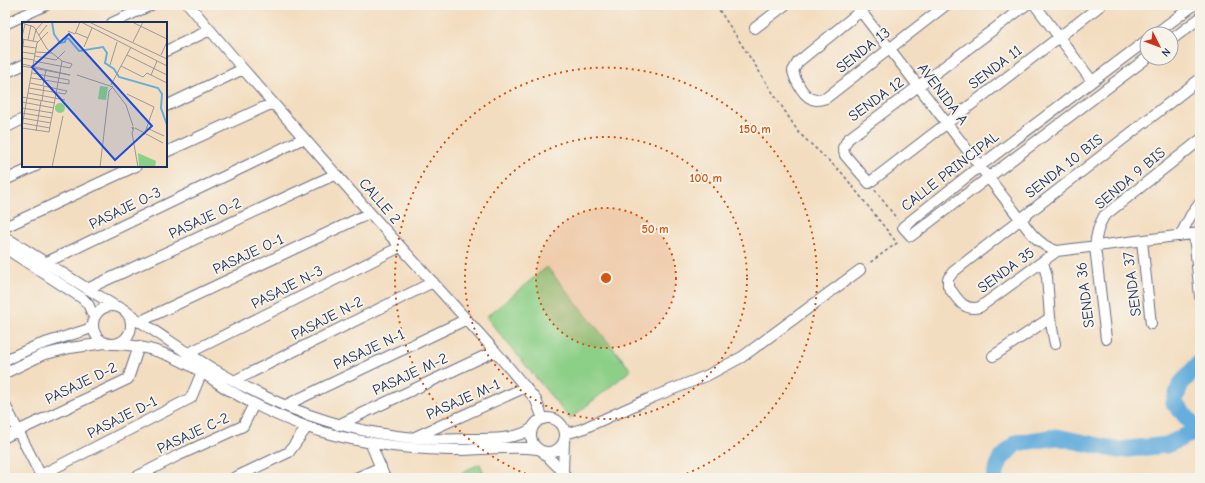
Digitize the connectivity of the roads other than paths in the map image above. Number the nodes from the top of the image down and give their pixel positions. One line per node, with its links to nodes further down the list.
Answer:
1 (46, 5): 13 (street)
2 (151, 5): 12 (street)
3 (189, 5): 16 (street, CALLE 2)
4 (785, 5): 15 (street)
5 (946, 5): 20 (street, SENDA 13)
6 (1026, 5): 28 (street, SENDA 12)
7 (1034, 5): 18 (street)
8 (1101, 5): 18 (street, SENDA 11)
9 (1194, 5): 14 (street)
10 (861, 7): 20 (street, AVENIDA A); 20 (street, SENDA 13)
11 (1200, 18): 17 (street)
12 (114, 22)
13 (5, 24)
14 (1166, 26)
15 (755, 28)
16 (210, 30): 21 (street); 24 (street, CALLE 2)
17 (1179, 34)
18 (1059, 37): 27 (street); 32 (street, SENDA 11)
19 (1139, 46): 27 (street, CALLE PRINCIPAL)
20 (889, 49): 28 (street, AVENIDA A)
21 (167, 51)
22 (1139, 64): 41 (street, CALLE PRINCIPAL)
23 (20, 66): 25 (street)
24 (244, 69): 29 (street, CALLE 2); 30 (street)
25 (5, 73)
26 (1200, 79): 46 (street, SENDA 10 BIS)
27 (1092, 81): 37 (street, CALLE PRINCIPAL)
28 (919, 87): 32 (street, AVENIDA A); 43 (street, SENDA 12)
29 (273, 103): 34 (street, CALLE 2); 36 (street)
30 (167, 106)
31 (22, 120): 33 (street)
32 (946, 123): 37 (street, AVENIDA A); 43 (street, SENDA 11)
33 (5, 128)
34 (304, 138): 40 (street, CALLE 2); 57 (street, PASAJE O-3)
35 (1200, 140): 54 (street, SENDA 9 BIS)
36 (167, 152)
37 (980, 166): 41 (street, AVENIDA A); 41 (street, CALLE PRINCIPAL)
38 (34, 167): 42 (street)
39 (134, 167): 47 (street)
40 (336, 174): 45 (street, CALLE 2); 60 (street, PASAJE O-2)
41 (988, 177): 46 (street, AVENIDA A)
42 (5, 180)
43 (869, 183)
44 (1200, 204): 50 (street)
45 (370, 213): 52 (street, CALLE 2); 67 (street, PASAJE O-1)
46 (1021, 220): 55 (street, AVENIDA A); 63 (street, SENDA 10 BIS)
47 (5, 227)
48 (1197, 234): 50 (street); 61 (street)
49 (5, 236): 57 (street)
50 (1180, 236): 51 (street)
51 (1142, 241): 54 (street); 68 (street, SENDA 37)
52 (400, 247): 59 (street, CALLE 2); 74 (street, PASAJE N-3)
53 (5, 248): 66 (street)
54 (1095, 248): 55 (street); 69 (street, SENDA 36)
55 (1057, 251): 56 (street, SENDA 35)
56 (1043, 262): 63 (street, SENDA 35); 64 (street)
57 (45, 263): 60 (street)
58 (860, 270): 90 (street)
59 (433, 282): 65 (street, CALLE 2); 79 (street, PASAJE N-2)
60 (88, 289): 62 (street)
61 (1200, 297)
62 (119, 308): 66 (street); 67 (street); 70 (street)
63 (972, 310)
64 (1050, 318): 71 (street); 75 (street)
65 (467, 319): 73 (street, CALLE 2); 83 (street, PASAJE N-1)
66 (94, 322): 70 (street); 76 (street)
67 (139, 322): 74 (street)
68 (1151, 324)
69 (1106, 339)
70 (110, 343): 72 (street); 78 (street)
71 (1056, 344)
72 (140, 346): 77 (street); 88 (street, PASAJE D-2)
73 (495, 351): 80 (street, CALLE 2); 85 (street, PASAJE M-2)
74 (187, 354): 79 (street)
75 (993, 356)
76 (5, 360)
77 (202, 372): 82 (street); 96 (street, PASAJE D-1)
78 (5, 373)
79 (234, 381): 83 (street)
80 (526, 387): 84 (street, CALLE 2); 91 (street, PASAJE M-1)
81 (5, 404): 88 (street)
82 (254, 404): 86 (street); 97 (street, PASAJE C-2)
83 (284, 406): 85 (street)
84 (543, 419): 87 (street); 90 (street)
85 (338, 425): 91 (street)
86 (308, 427): 92 (street); 98 (street)
87 (532, 429): 91 (street); 93 (street)
88 (18, 431): 89 (street, PASAJE D-2); 96 (street)
89 (5, 437)
90 (564, 437): 93 (street); 95 (street)
91 (413, 438)
92 (370, 442): 93 (street); 94 (street)
93 (540, 450): 95 (street)
94 (380, 467): 99 (street); 100 (street)
95 (564, 475)
96 (41, 476)
97 (134, 478)
98 (234, 478)
99 (356, 478)
100 (385, 478)

